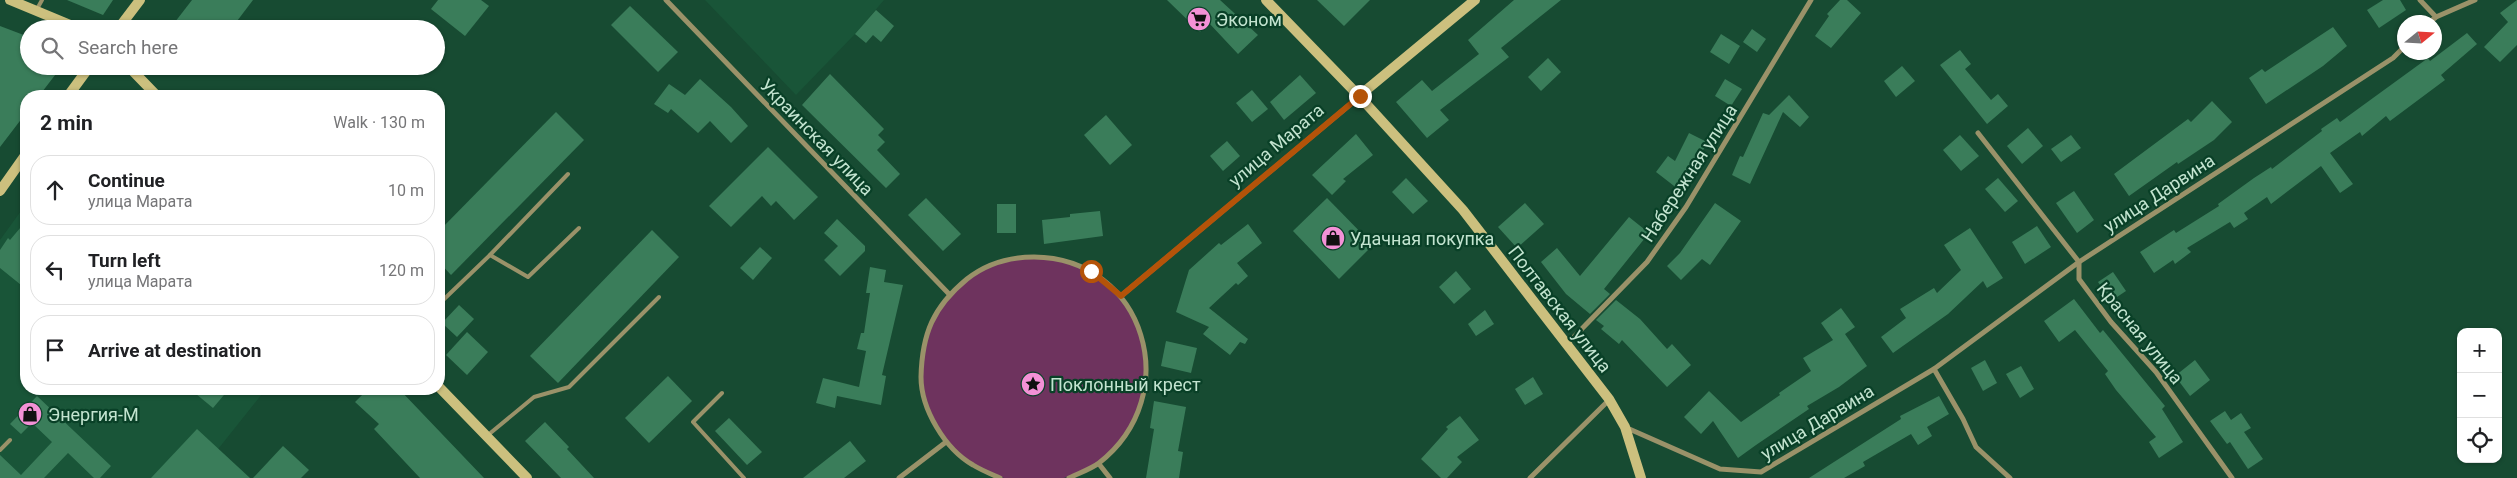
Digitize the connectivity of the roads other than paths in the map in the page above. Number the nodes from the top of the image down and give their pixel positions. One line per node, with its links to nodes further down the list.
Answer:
1 (10, 0): 10 (street)
2 (42, 0): 10 (lane)
3 (140, 0): 14 (street)
4 (666, 0): 28 (street, Украинская улица)
5 (1266, 0): 20 (street, Полтавская улица)
6 (1475, 0): 20 (street, улица Марата)
7 (1811, 0): 32 (street, Набережная улица)
8 (2420, 0): 11 (street)
9 (2475, 0): 12 (street)
10 (36, 11): 13 (street)
11 (2435, 15)
12 (2438, 15)
13 (58, 20)
14 (125, 20)
15 (2397, 54): 27 (street, улица Дарвина)
16 (83, 75): 18 (street)
17 (137, 75): 19 (street)
18 (72, 90)
19 (151, 90)
20 (1360, 96): 29 (street, улица Марата); 32 (street, Полтавская улица)
21 (1978, 133): 27 (street, Красная улица)
22 (20, 163): 24 (street)
23 (568, 174): 26 (lane)
24 (0, 191)
25 (579, 228): 26 (lane)
26 (490, 255): 31 (lane)
27 (2079, 262): 33 (street, улица Дарвина); 52 (street, Красная улица)
28 (949, 294): 29 (street); 40 (street)
29 (1121, 296): 42 (street)
30 (659, 297): 38 (lane)
31 (445, 298)
32 (1567, 344): 36 (street, Полтавская улица)
33 (1934, 369): 37 (street, улица Дарвина); 51 (street)
34 (445, 393): 38 (street)
35 (722, 393): 44 (lane)
36 (1609, 400): 37 (street, Полтавская улица); 49 (street)
37 (1625, 427): 50 (street, Полтавская улица)
38 (486, 436): 43 (street)
39 (10, 440): 41 (lane)
40 (946, 442): 45 (street); 46 (street)
41 (0, 450)
42 (1098, 464): 47 (street); 48 (street)
43 (527, 478)
44 (744, 478)
45 (899, 478)
46 (1000, 478)
47 (1069, 478)
48 (1110, 478)
49 (1530, 478)
50 (1641, 478)
51 (2010, 478)
52 (2232, 478)

